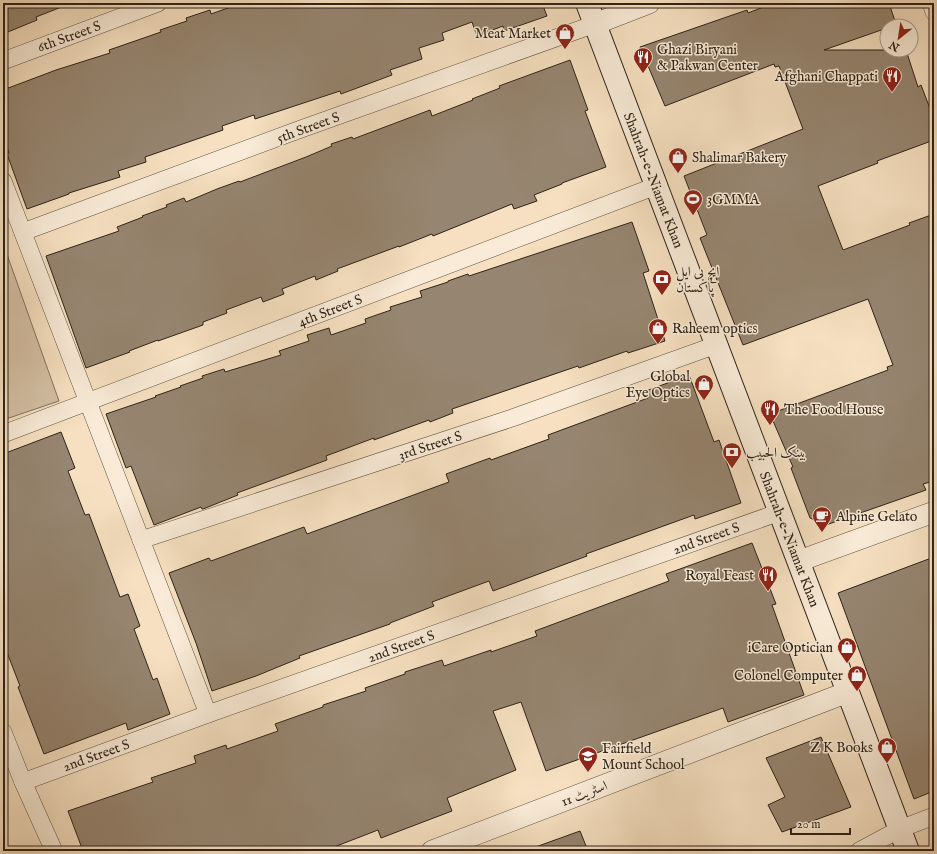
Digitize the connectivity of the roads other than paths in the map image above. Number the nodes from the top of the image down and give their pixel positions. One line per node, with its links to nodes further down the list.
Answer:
1 (158, 3): 7 (street, 6th Street S)
2 (587, 3): 6 (main road, Shahrah-e-Niamat Khan)
3 (649, 3): 6 (street)
4 (930, 3): 5 (street)
5 (934, 12)
6 (595, 24): 9 (main road, Shahrah-e-Niamat Khan); 10 (street, 5th Street S)
7 (3, 61)
8 (3, 181): 10 (street)
9 (656, 186): 11 (main road, Shahrah-e-Niamat Khan); 12 (street, 4th Street S)
10 (23, 232): 12 (street)
11 (716, 345): 14 (main road, Shahrah-e-Niamat Khan); 16 (street, 3rd Street S)
12 (88, 402): 13 (street, 4th Street S); 16 (street)
13 (3, 434)
14 (780, 512): 17 (main road, Shahrah-e-Niamat Khan); 19 (street, 2nd Street S)
15 (934, 512): 17 (street)
16 (141, 540): 19 (street)
17 (798, 561): 18 (main road, Shahrah-e-Niamat Khan)
18 (848, 692): 23 (main road, Shahrah-e-Niamat Khan); 25 (street, اسٹریٹ 11)
19 (208, 714): 21 (street, 2nd Street S)
20 (3, 732): 21 (street)
21 (23, 782): 24 (street)
22 (934, 816): 23 (street)
23 (900, 829): 26 (street); 27 (main road, Shahrah-e-Niamat Khan)
24 (54, 851)
25 (432, 851)
26 (858, 851)
27 (908, 851)

